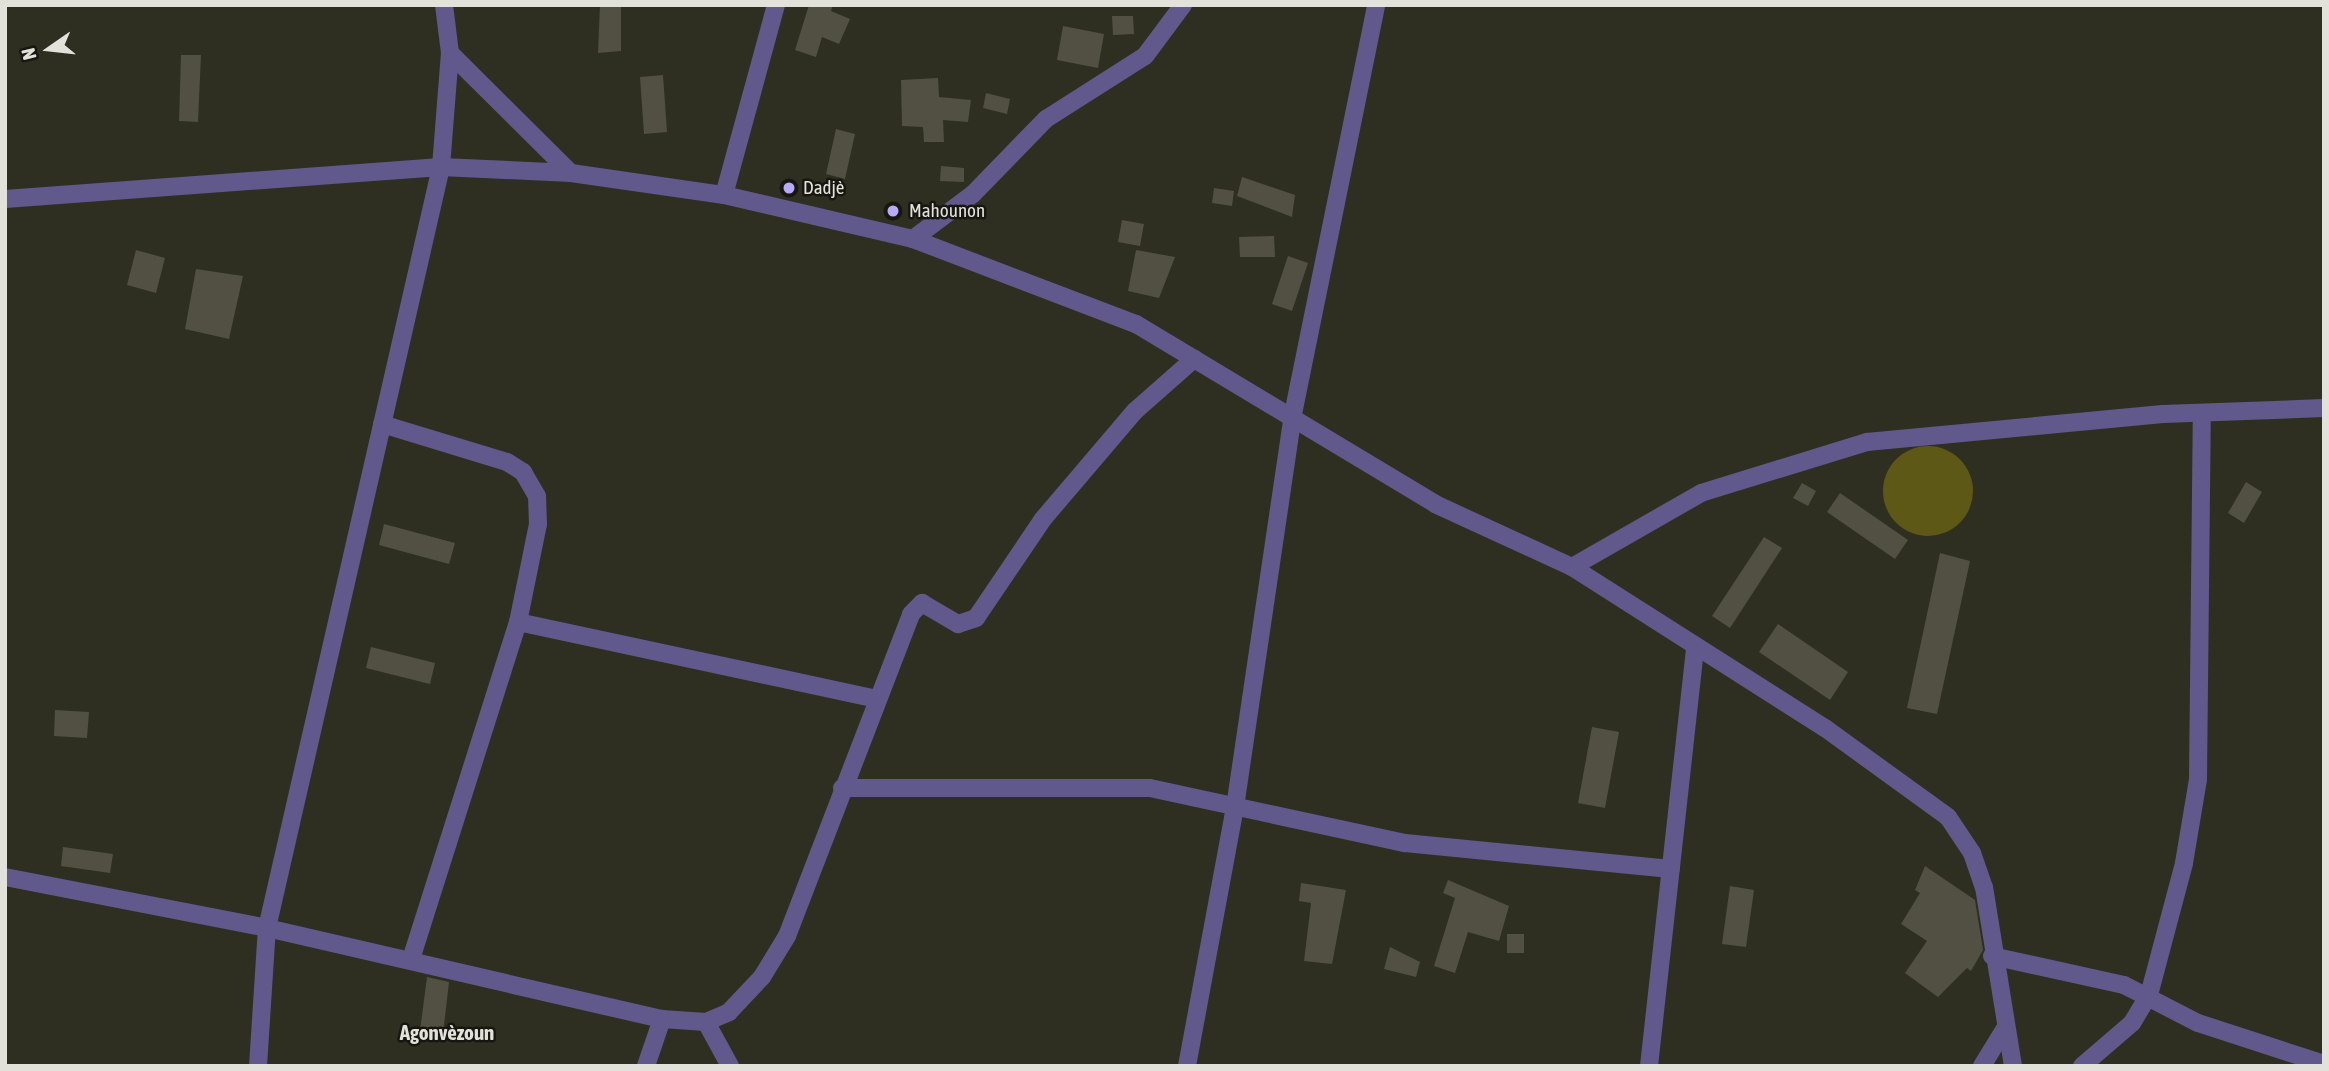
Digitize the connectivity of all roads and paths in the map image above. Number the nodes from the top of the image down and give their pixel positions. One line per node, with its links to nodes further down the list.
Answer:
1 (444, 5): 5 (street)
2 (776, 5): 8 (street)
3 (1182, 5): 10 (street)
4 (1376, 5): 14 (street)
5 (450, 54): 6 (street); 7 (street)
6 (441, 167): 7 (street); 9 (street); 15 (street)
7 (571, 173): 8 (street)
8 (724, 195): 10 (street)
9 (5, 199)
10 (913, 239): 11 (street)
11 (1194, 359): 14 (street); 19 (street)
12 (2324, 408): 13 (street)
13 (2202, 414): 16 (street); 27 (street)
14 (1292, 419): 16 (street); 21 (street)
15 (382, 425): 17 (street); 24 (street)
16 (1572, 567): 18 (street)
17 (517, 622): 19 (street); 26 (street)
18 (1695, 647): 22 (street); 25 (street)
19 (877, 699): 20 (street)
20 (842, 788): 21 (street); 29 (street)
21 (1236, 807): 22 (street); 35 (street)
22 (1671, 869): 36 (street)
23 (5, 877): 24 (street)
24 (267, 928): 26 (street); 31 (street)
25 (1992, 957): 27 (street); 30 (street)
26 (411, 960): 28 (street)
27 (2149, 995): 32 (street); 39 (street)
28 (662, 1019): 29 (street); 33 (street)
29 (706, 1022): 34 (street)
30 (2004, 1030): 37 (street); 38 (street)
31 (264, 1063)
32 (2324, 1064)
33 (646, 1066)
34 (730, 1066)
35 (1187, 1066)
36 (1649, 1066)
37 (1982, 1066)
38 (2013, 1066)
39 (2082, 1066)

